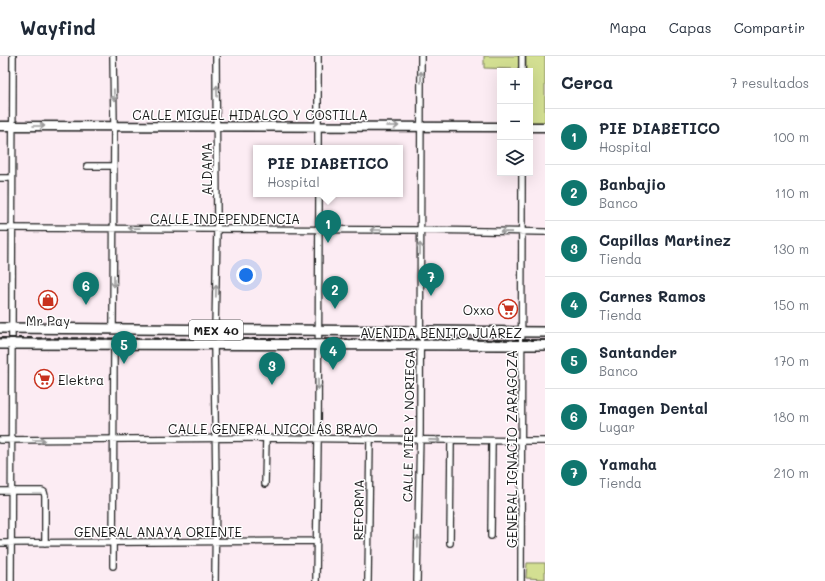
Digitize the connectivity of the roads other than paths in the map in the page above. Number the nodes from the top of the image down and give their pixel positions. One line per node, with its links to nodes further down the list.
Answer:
1 (13, 56): 9 (street)
2 (113, 56): 10 (street, one-way to 10)
3 (216, 56): 11 (street, ALDAMA, one-way to 3)
4 (318, 56): 12 (street)
5 (421, 56): 13 (street, CALLE MIER Y NORIEGA, one-way to 5)
6 (522, 56): 7 (street)
7 (522, 68)
8 (0, 126): 9 (street, CALLE MIGUEL HIDALGO Y COSTILLA)
9 (13, 126): 10 (street, CALLE MIGUEL HIDALGO Y COSTILLA, one-way to 10); 22 (street)
10 (114, 126): 11 (street, CALLE MIGUEL HIDALGO Y COSTILLA); 19 (street)
11 (217, 126): 12 (street, CALLE MIGUEL HIDALGO Y COSTILLA); 27 (street, ALDAMA)
12 (318, 126): 13 (street, CALLE MIGUEL HIDALGO Y COSTILLA, one-way to 13); 17 (street)
13 (421, 126): 14 (street, CALLE MIGUEL HIDALGO Y COSTILLA); 29 (street, CALLE MIER Y NORIEGA)
14 (497, 127)
15 (533, 127): 16 (street)
16 (545, 127)
17 (318, 145)
18 (87, 166): 19 (street)
19 (114, 166): 26 (street)
20 (522, 176): 30 (street, GENERAL IGNACIO ZARAGOZA)
21 (0, 178): 22 (street)
22 (12, 178): 25 (street)
23 (319, 197): 28 (street)
24 (0, 228): 25 (street, CALLE INDEPENDENCIA)
25 (12, 228): 26 (street, CALLE INDEPENDENCIA); 33 (street)
26 (114, 228): 27 (street, CALLE INDEPENDENCIA, one-way to 26); 34 (street, one-way to 34)
27 (217, 229): 28 (street, CALLE INDEPENDENCIA); 35 (street, ALDAMA, one-way to 27)
28 (319, 230): 29 (street, CALLE INDEPENDENCIA, one-way to 28); 36 (street)
29 (420, 230): 30 (street, CALLE INDEPENDENCIA, one-way to 29); 37 (street, CALLE MIER Y NORIEGA, one-way to 29)
30 (522, 232): 31 (street, CALLE INDEPENDENCIA); 38 (street, GENERAL IGNACIO ZARAGOZA)
31 (545, 232)
32 (0, 328): 33 (main road, AVENIDA BENITO JUÁREZ / MEX 40)
33 (11, 328): 34 (main road, AVENIDA BENITO JUÁREZ / MEX 40); 41 (street)
34 (113, 329): 35 (main road, AVENIDA BENITO JUÁREZ / MEX 40)
35 (215, 330): 36 (main road, AVENIDA BENITO JUÁREZ / MEX 40)
36 (318, 330): 37 (main road, AVENIDA BENITO JUÁREZ / MEX 40); 44 (street)
37 (420, 330): 38 (main road, AVENIDA BENITO JUÁREZ / MEX 40); 45 (street, CALLE MIER Y NORIEGA)
38 (522, 332): 39 (main road, AVENIDA BENITO JUÁREZ / MEX 40); 47 (street, GENERAL IGNACIO ZARAGOZA)
39 (545, 332)
40 (0, 344): 41 (main road, AVENIDA BENITO JUÁREZ / MEX 40)
41 (12, 344): 42 (main road, AVENIDA BENITO JUÁREZ / MEX 40); 55 (street)
42 (114, 344): 43 (main road, AVENIDA BENITO JUÁREZ / MEX 40); 51 (street)
43 (214, 345): 44 (main road, AVENIDA BENITO JUÁREZ / MEX 40); 48 (street)
44 (318, 345): 45 (main road, AVENIDA BENITO JUÁREZ / MEX 40); 50 (street, one-way to 50)
45 (420, 345): 47 (main road, AVENIDA BENITO JUÁREZ / MEX 40); 53 (street, CALLE MIER Y NORIEGA)
46 (545, 345): 47 (main road, AVENIDA BENITO JUÁREZ / MEX 40)
47 (522, 346): 58 (street, GENERAL IGNACIO ZARAGOZA)
48 (215, 438): 49 (street, CALLE GENERAL NICOLÁS BRAVO); 51 (street, CALLE GENERAL NICOLÁS BRAVO); 66 (street)
49 (266, 438): 50 (street, CALLE GENERAL NICOLÁS BRAVO); 60 (street)
50 (318, 438): 52 (street, CALLE GENERAL NICOLÁS BRAVO); 64 (street)
51 (114, 439): 55 (street, CALLE GENERAL NICOLÁS BRAVO, one-way to 51); 65 (street)
52 (370, 439): 53 (street, CALLE GENERAL NICOLÁS BRAVO); 75 (street, REFORMA)
53 (420, 439): 56 (street, CALLE GENERAL NICOLÁS BRAVO, one-way to 56); 76 (street, CALLE MIER Y NORIEGA, one-way to 53)
54 (0, 440): 55 (street, CALLE GENERAL NICOLÁS BRAVO)
55 (11, 440): 62 (street)
56 (451, 440): 57 (street, CALLE GENERAL NICOLÁS BRAVO); 70 (street)
57 (492, 440): 58 (street, CALLE GENERAL NICOLÁS BRAVO); 63 (street)
58 (522, 440): 59 (street, CALLE GENERAL NICOLÁS BRAVO); 77 (street, GENERAL IGNACIO ZARAGOZA)
59 (545, 441)
60 (266, 484)
61 (0, 491): 62 (street)
62 (11, 491): 68 (street); 69 (street)
63 (491, 536)
64 (317, 541): 66 (street, GENERAL ANAYA ORIENTE); 74 (street)
65 (113, 542): 66 (street, GENERAL ANAYA ORIENTE); 69 (street, GENERAL ANAYA ORIENTE); 71 (street)
66 (215, 542): 73 (street)
67 (0, 543): 68 (street, GENERAL ANAYA ORIENTE)
68 (10, 543): 69 (street, GENERAL ANAYA ORIENTE); 72 (street)
69 (45, 543)
70 (450, 543)
71 (113, 566)
72 (11, 581)
73 (215, 581)
74 (316, 581)
75 (368, 581)
76 (417, 581)
77 (521, 581)

